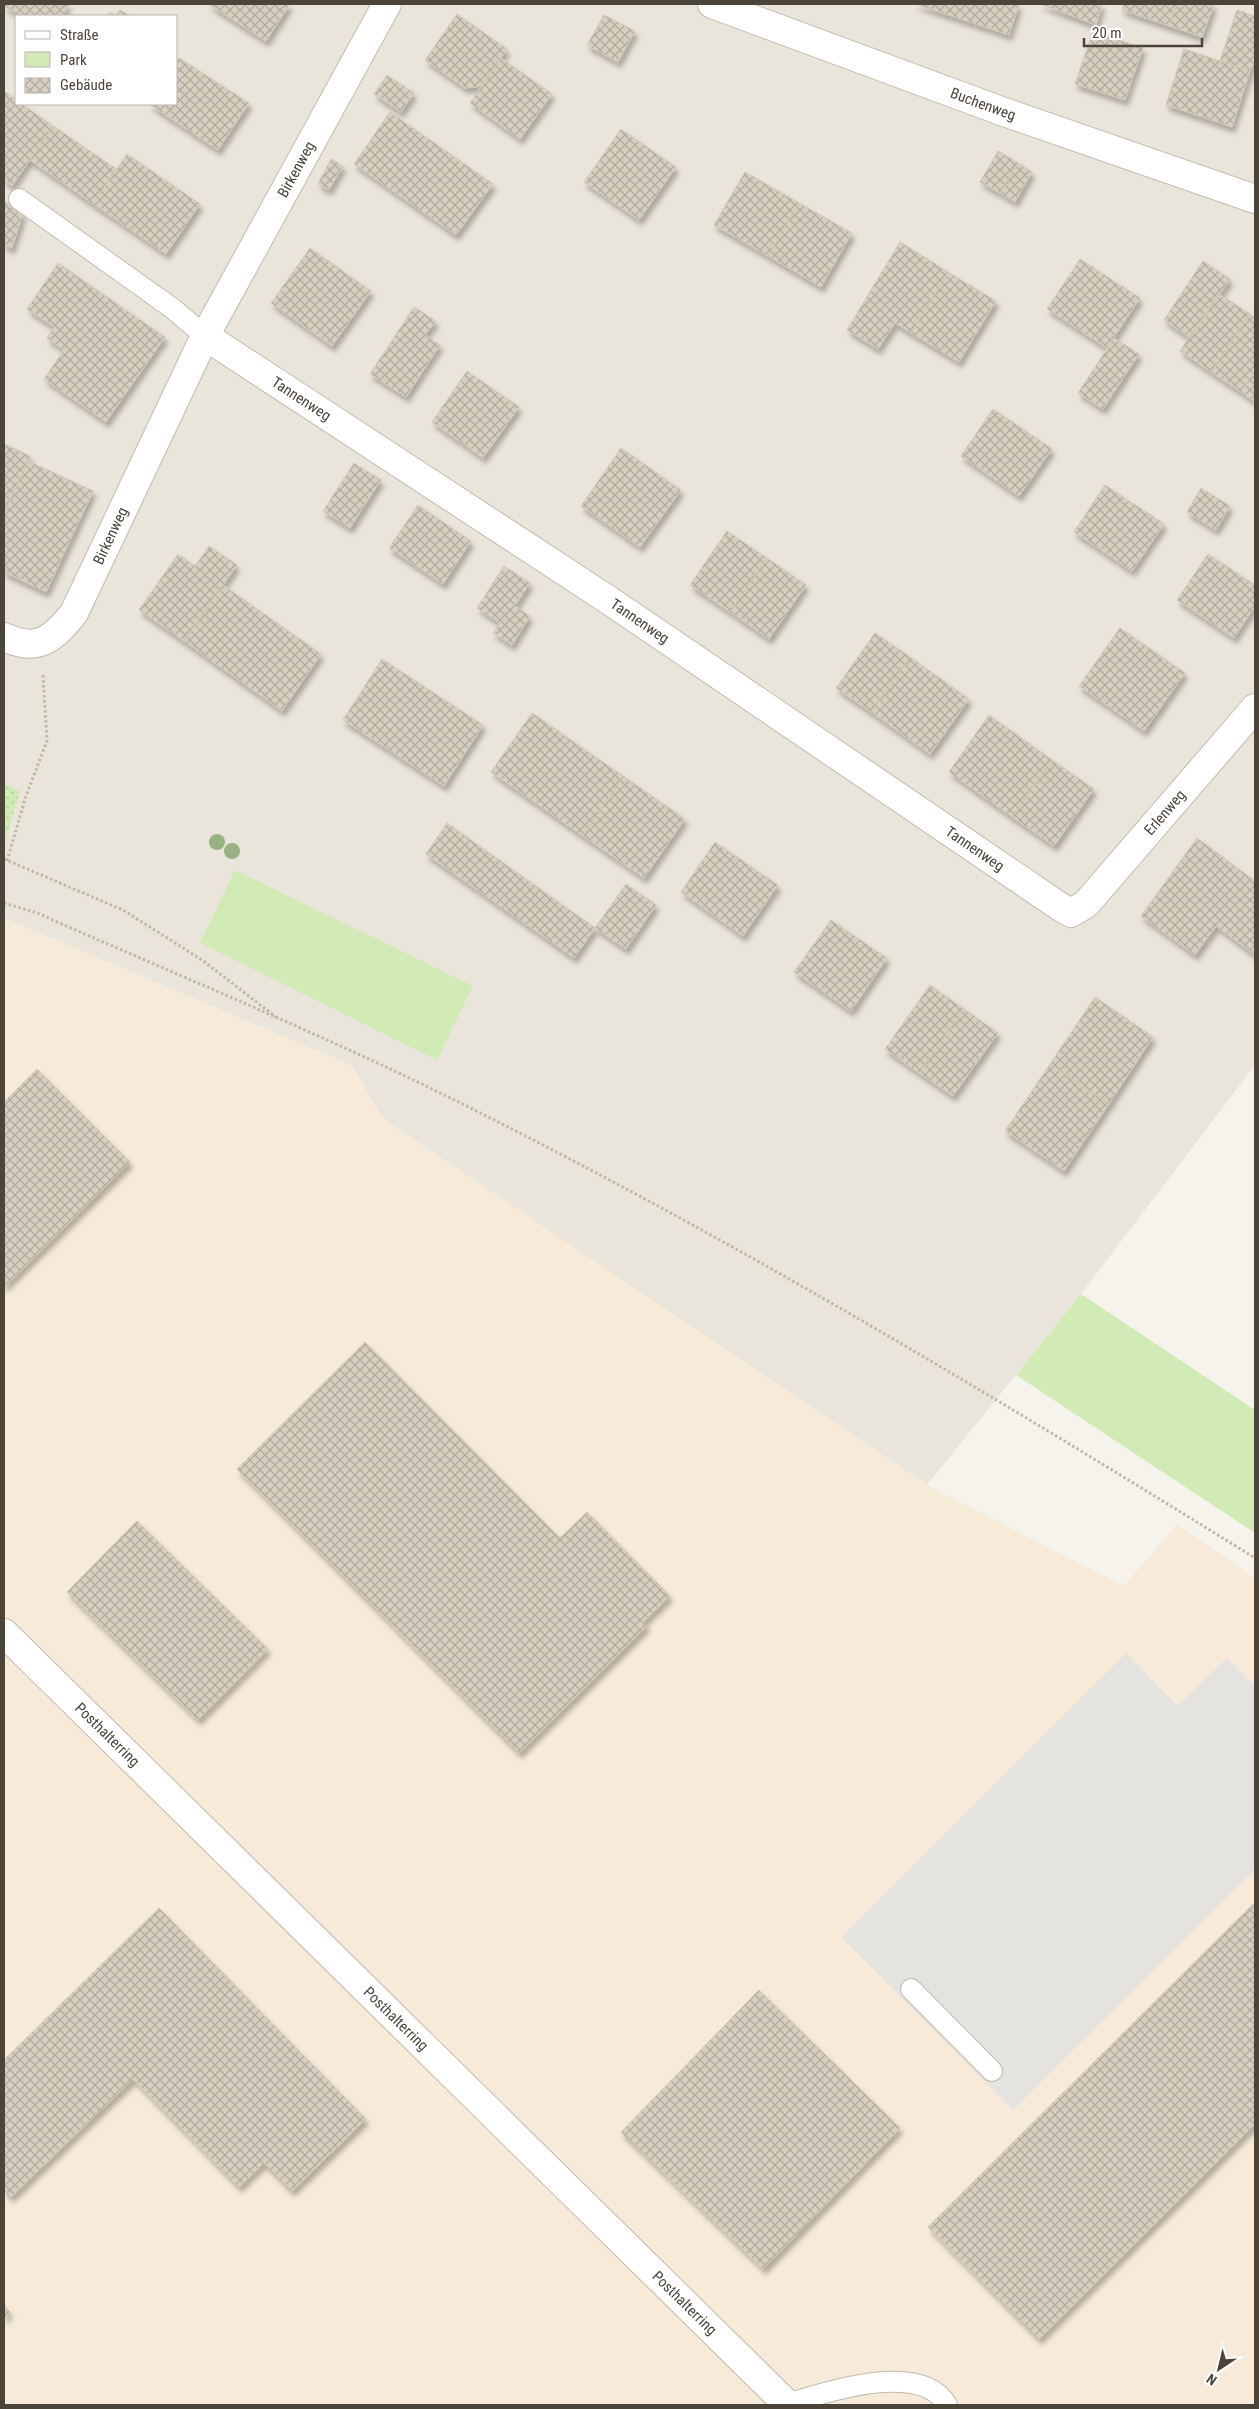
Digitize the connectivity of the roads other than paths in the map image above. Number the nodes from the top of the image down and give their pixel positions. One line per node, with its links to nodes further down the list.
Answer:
1 (387, 4): 5 (street, Birkenweg)
2 (712, 4): 4 (street, Buchenweg)
3 (19, 199): 5 (lane)
4 (1255, 199)
5 (205, 336): 6 (street, Birkenweg); 8 (street, Tannenweg)
6 (4, 638)
7 (1255, 708): 8 (street, Erlenweg)
8 (1071, 913)
9 (4, 1633): 12 (street, Posthalterring)
10 (910, 1989): 11 (lane)
11 (992, 2071)
12 (787, 2405): 13 (lane)
13 (947, 2405)

